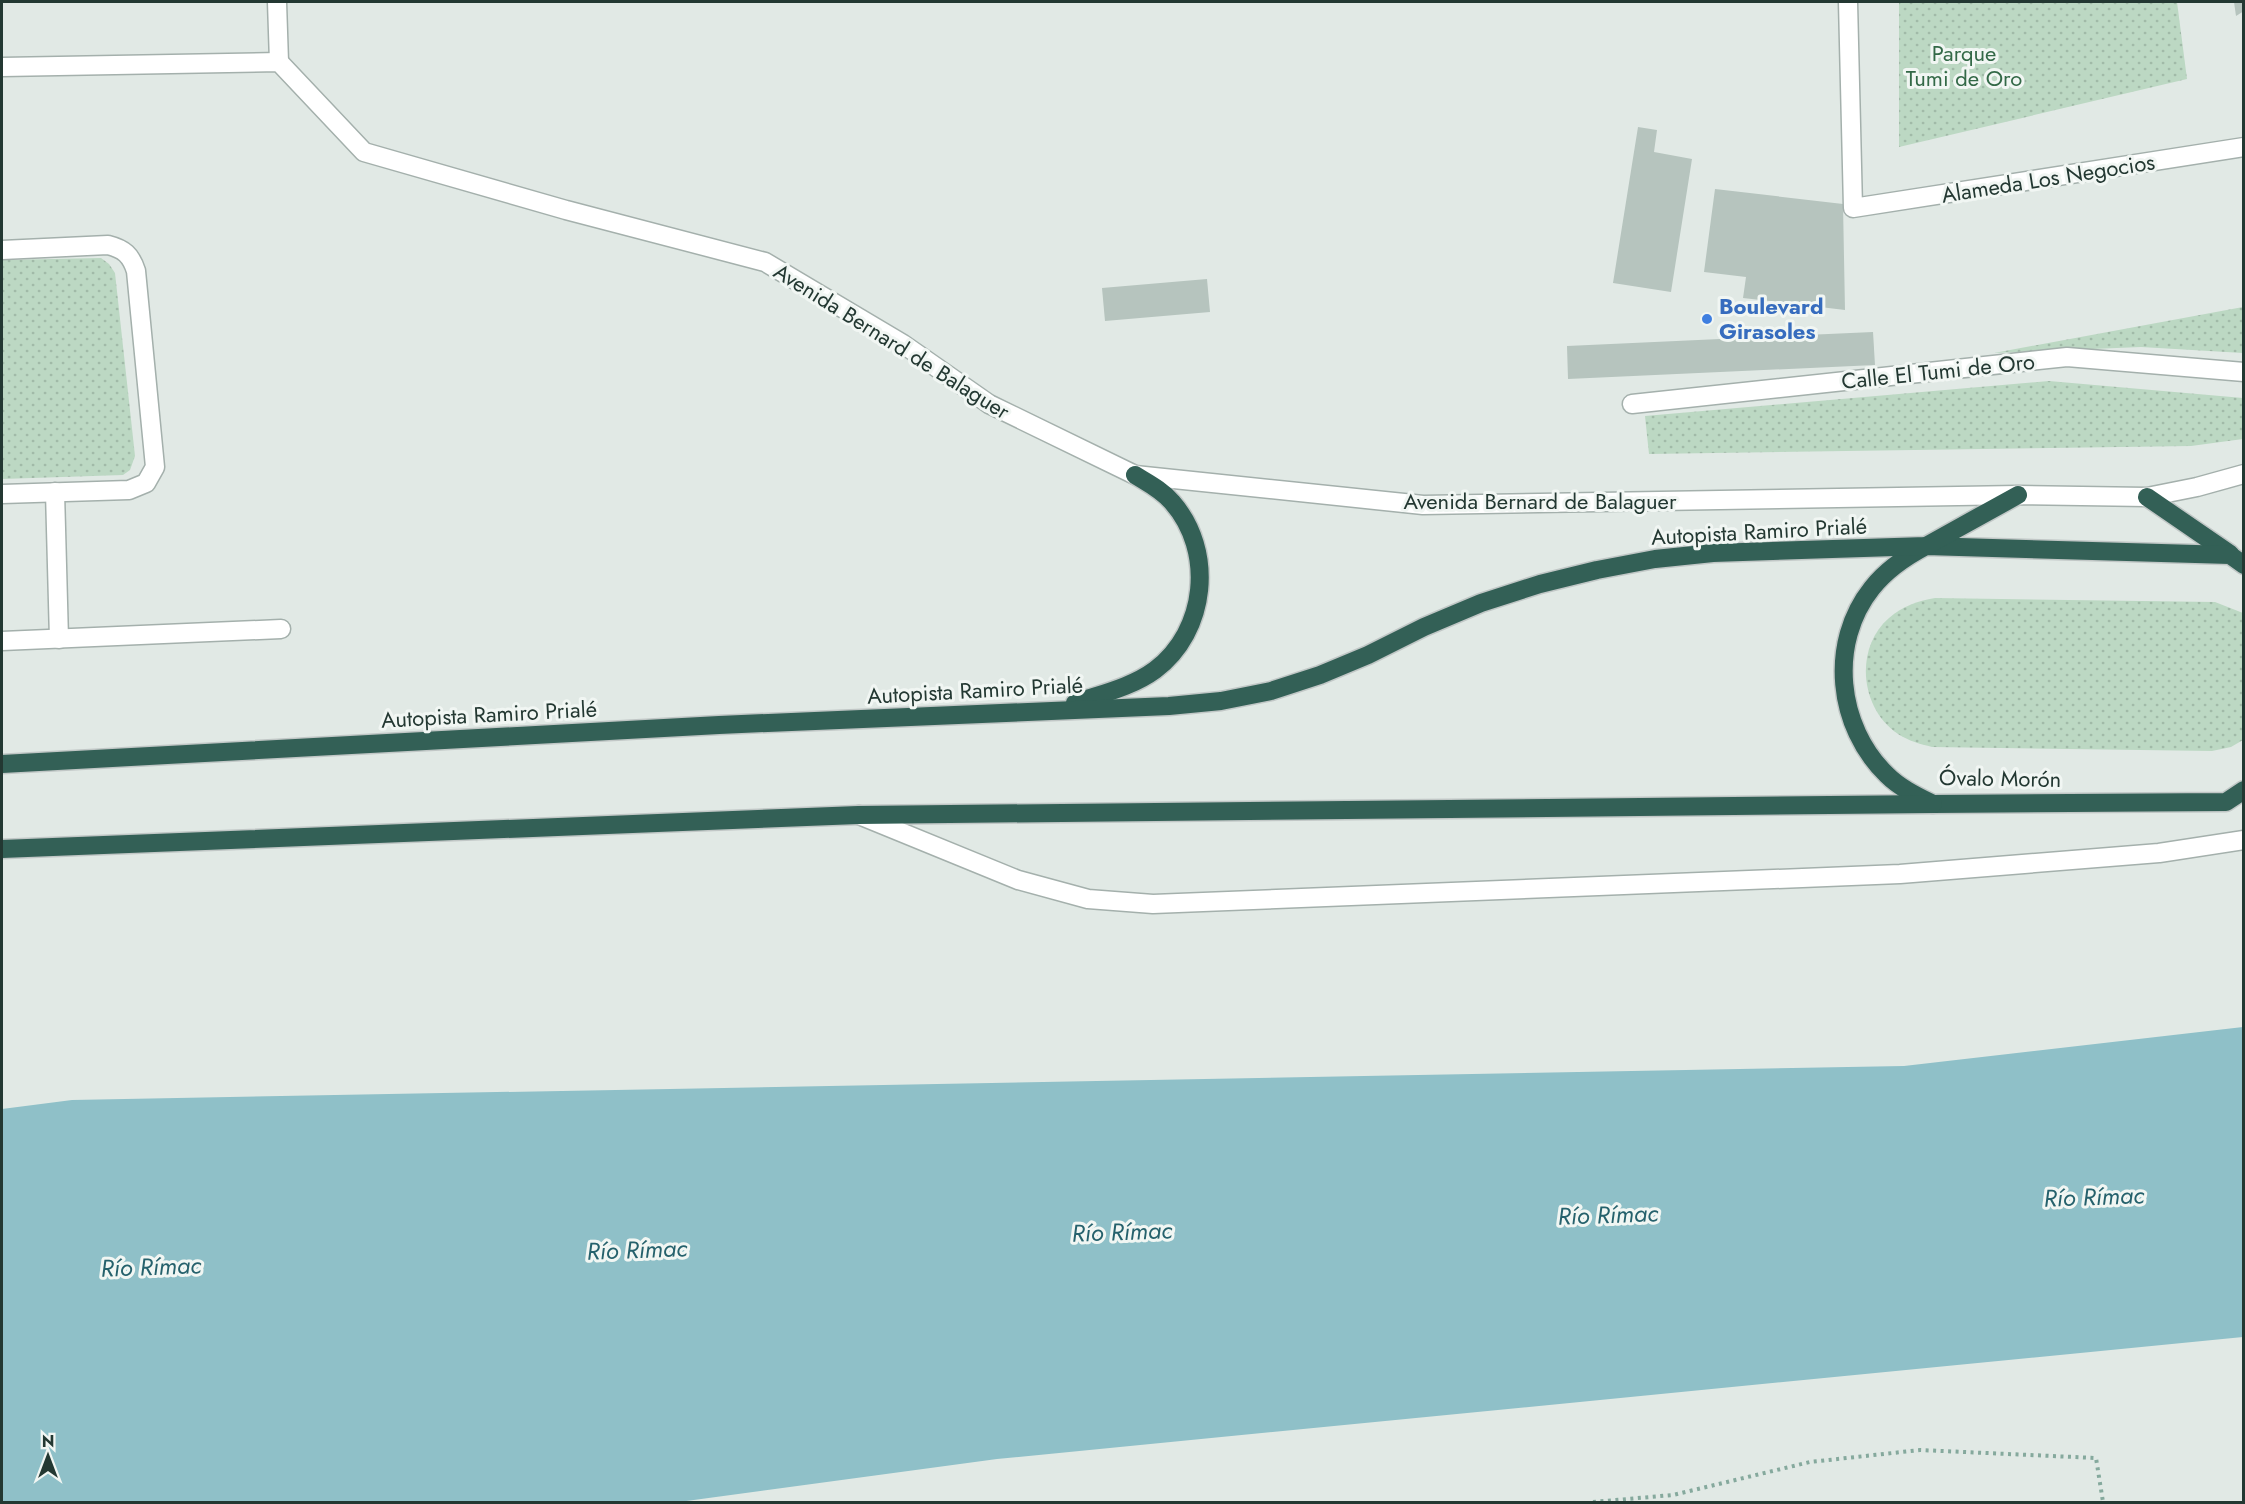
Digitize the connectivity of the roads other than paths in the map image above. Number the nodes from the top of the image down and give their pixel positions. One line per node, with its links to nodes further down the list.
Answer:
1 (277, 2): 3 (street)
2 (1848, 2): 5 (street, Alameda Los Negocios)
3 (279, 62): 4 (street); 10 (street, Avenida Bernard de Balaguer)
4 (2, 67)
5 (2244, 147)
6 (2, 250): 11 (street)
7 (2244, 372): 8 (street, Calle El Tumi de Oro)
8 (1632, 404)
9 (2244, 474): 14 (street, Avenida Bernard de Balaguer)
10 (1135, 475): 13 (street, Avenida Bernard de Balaguer); 20 (highway)
11 (55, 492): 12 (street); 18 (street)
12 (2, 494)
13 (2018, 495): 14 (street, Avenida Bernard de Balaguer); 15 (highway, Óvalo Morón)
14 (2147, 496): 16 (highway)
15 (1926, 546): 16 (highway); 20 (highway, Autopista Ramiro Prialé); 24 (highway, Óvalo Morón)
16 (2239, 561)
17 (281, 629): 18 (street)
18 (59, 639): 19 (street)
19 (2, 641)
20 (1057, 710): 21 (highway, Autopista Ramiro Prialé)
21 (2, 764)
22 (2244, 790): 23 (highway, Óvalo Morón)
23 (2235, 801): 24 (highway, Óvalo Morón)
24 (1933, 804): 25 (highway)
25 (858, 815): 26 (street); 27 (highway)
26 (2244, 840)
27 (2, 849)

